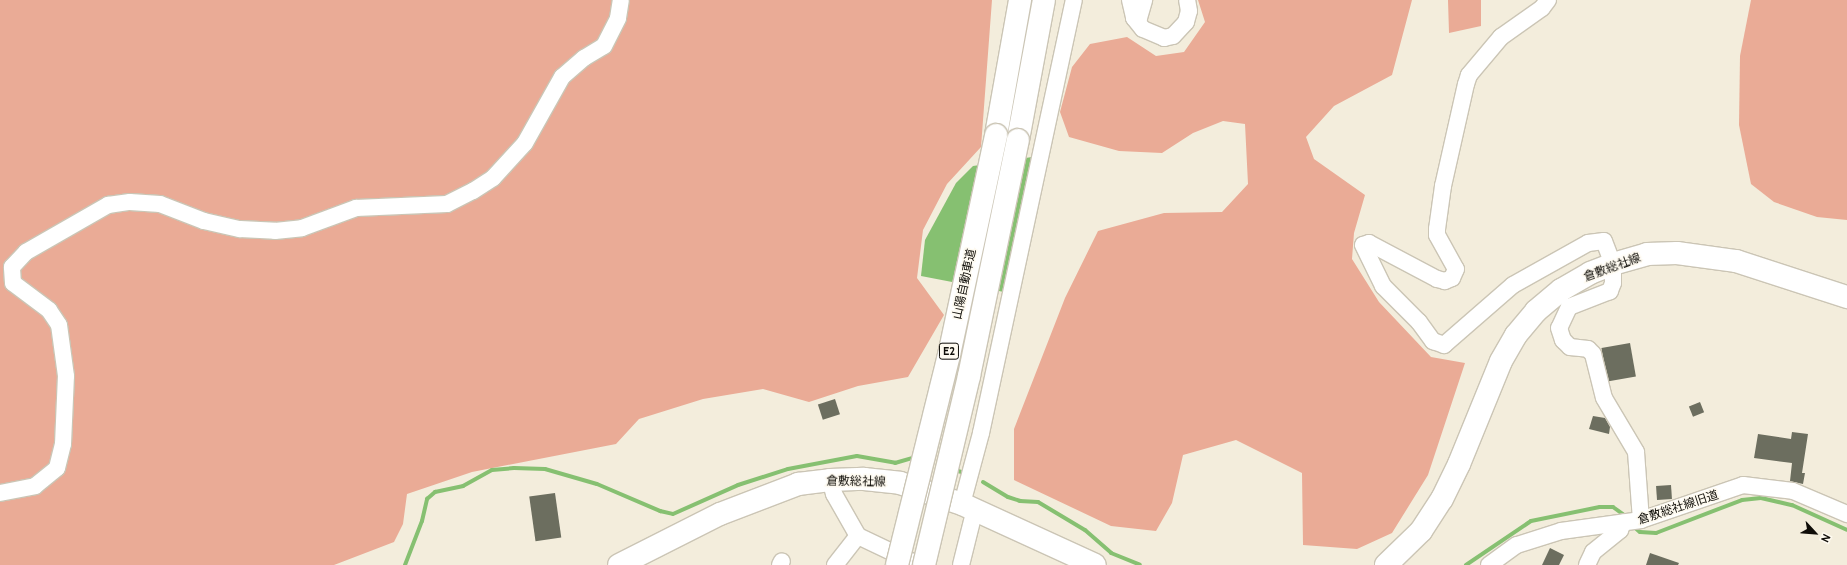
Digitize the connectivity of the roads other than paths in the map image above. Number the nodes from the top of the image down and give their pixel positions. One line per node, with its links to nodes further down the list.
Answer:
1 (621, 0): 13 (street)
2 (1020, 0): 20 (main road, 山陽自動車道 / E2, bridge)
3 (1044, 0): 22 (main road, 山陽自動車道 / E2, bridge)
4 (1074, 0): 14 (street)
5 (1130, 0): 9 (street)
6 (1144, 0): 9 (street)
7 (1187, 0): 9 (street)
8 (1548, 0): 10 (street)
9 (1134, 18)
10 (1613, 264): 11 (main road, 倉敷総社線); 16 (street); 25 (main road, 倉敷総社線)
11 (1847, 297)
12 (830, 480): 14 (main road, 倉敷総社線); 17 (street); 18 (main road, 倉敷総社線)
13 (0, 493)
14 (969, 507): 23 (street); 24 (main road, 倉敷総社線)
15 (1847, 514): 16 (street, 倉敷総社線旧道)
16 (1631, 522): 26 (street, 倉敷総社線旧道); 27 (street)
17 (858, 536): 19 (street); 21 (street)
18 (619, 565)
19 (835, 565)
20 (897, 565)
21 (919, 565)
22 (924, 565)
23 (961, 565)
24 (1095, 565)
25 (1386, 565)
26 (1489, 565)
27 (1587, 565)

